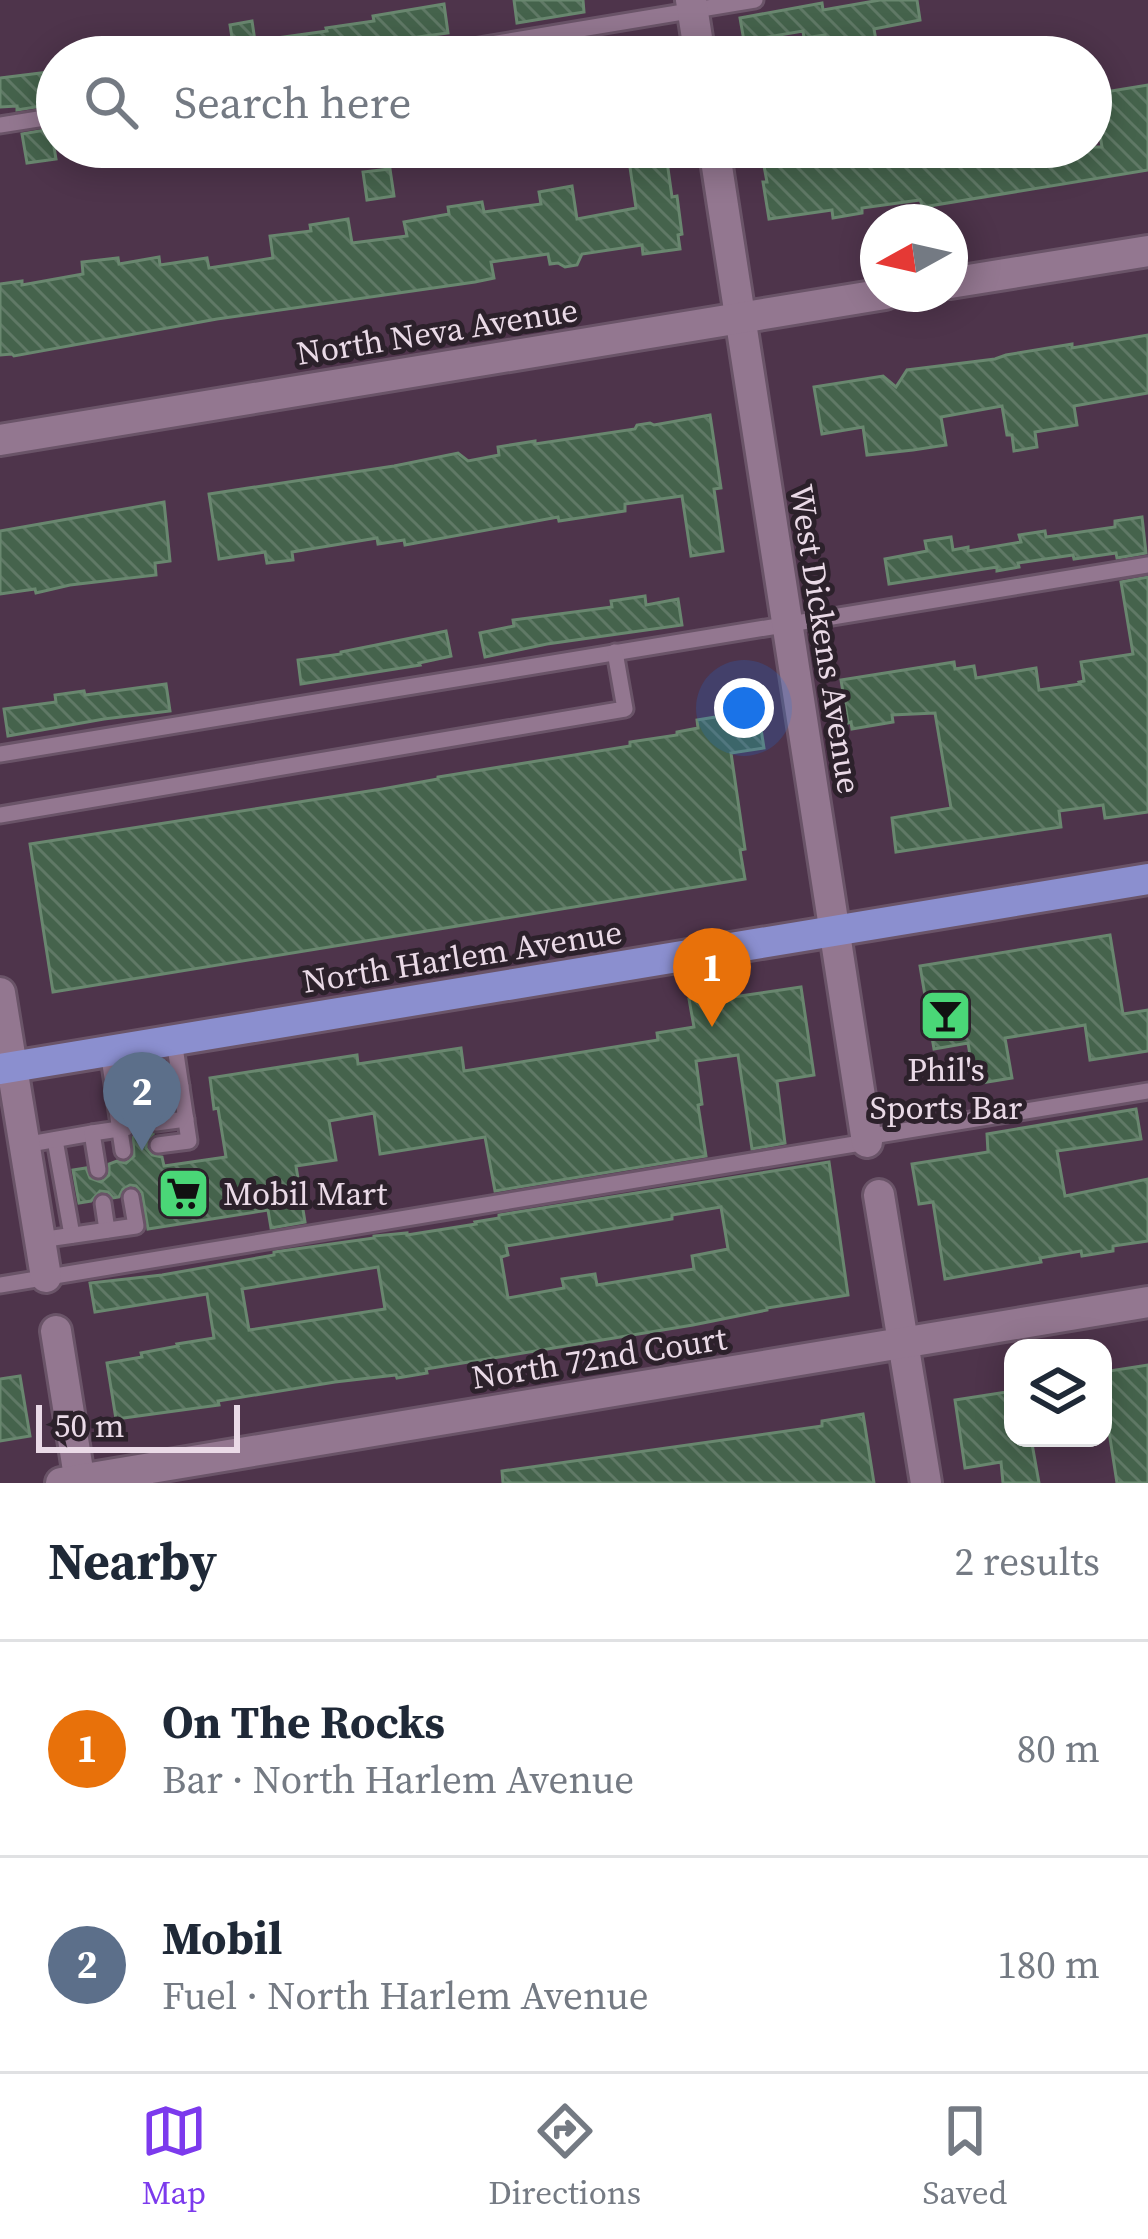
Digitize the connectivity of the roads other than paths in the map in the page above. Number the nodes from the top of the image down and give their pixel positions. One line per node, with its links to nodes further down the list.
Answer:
1 (755, 0): 2 (lane)
2 (692, 5): 3 (lane); 4 (street)
3 (526, 36)
4 (697, 36)
5 (36, 119): 6 (lane)
6 (0, 125)
7 (717, 168): 11 (street, West Dickens Avenue)
8 (1148, 251): 9 (street)
9 (968, 281)
10 (860, 298): 11 (street, North Neva Avenue)
11 (740, 318): 12 (street, North Neva Avenue); 14 (street, West Dickens Avenue)
12 (0, 440)
13 (1148, 565): 14 (lane)
14 (787, 624): 15 (lane); 19 (street, West Dickens Avenue)
15 (615, 652): 16 (lane); 17 (lane)
16 (0, 754)
17 (0, 815)
18 (1148, 879): 19 (main road, North Harlem Avenue)
19 (834, 931): 21 (main road, North Harlem Avenue); 31 (street, West Dickens Avenue)
20 (0, 993): 23 (street)
21 (174, 1040): 22 (main road, North Harlem Avenue); 24 (lane)
22 (108, 1051): 23 (main road, North Harlem Avenue); 26 (lane)
23 (6, 1068): 32 (street)
24 (181, 1086): 26 (lane); 27 (lane)
25 (1148, 1091): 31 (lane)
26 (114, 1095): 29 (lane)
27 (185, 1119): 28 (lane); 33 (lane)
28 (156, 1123)
29 (123, 1129): 30 (lane); 34 (lane)
30 (92, 1133): 32 (lane); 35 (lane)
31 (867, 1140): 42 (lane)
32 (40, 1142): 40 (lane); 41 (street)
33 (158, 1145)
34 (125, 1152)
35 (98, 1170)
36 (878, 1195): 46 (street)
37 (131, 1197): 39 (lane)
38 (103, 1203): 39 (lane)
39 (107, 1230): 40 (lane)
40 (71, 1235): 41 (lane)
41 (40, 1240): 42 (street)
42 (46, 1277): 43 (lane)
43 (0, 1285)
44 (1148, 1302): 46 (street, North 72nd Court)
45 (56, 1330): 47 (street)
46 (903, 1343): 47 (street, North 72nd Court); 48 (street)
47 (74, 1482)
48 (926, 1483)

